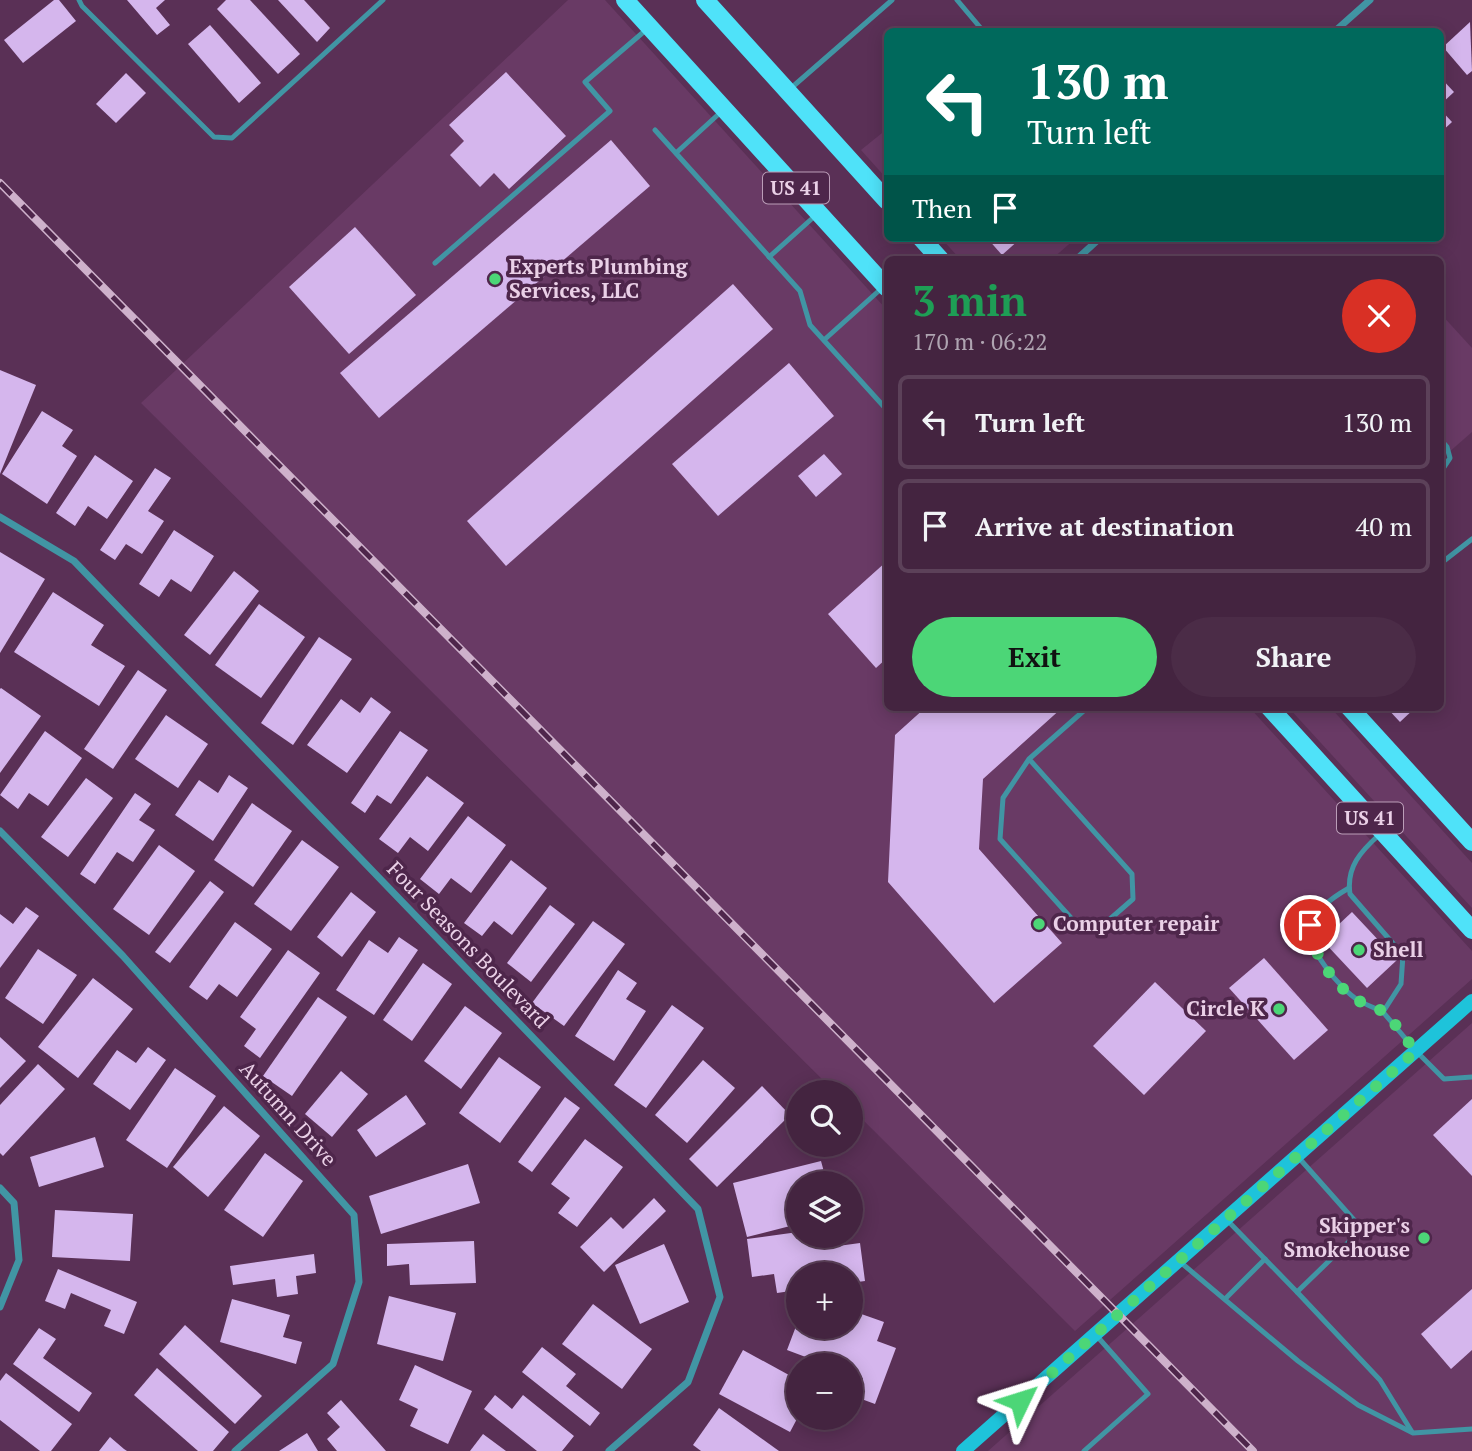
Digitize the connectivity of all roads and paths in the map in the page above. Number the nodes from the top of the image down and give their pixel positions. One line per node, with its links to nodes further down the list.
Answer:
1 (79, 0): 2 (lane)
2 (383, 0)
3 (625, 0): 8 (main road, US 41)
4 (705, 0): 11 (main road, US 41)
5 (892, 0): 11 (lane)
6 (957, 0): 9 (lane)
7 (1370, 0): 10 (street)
8 (649, 27): 12 (main road, US 41); 22 (lane)
9 (981, 28)
10 (1338, 28)
11 (787, 91): 15 (main road, US 41)
12 (724, 109): 14 (lane); 16 (main road, US 41)
13 (654, 130): 14 (lane)
14 (676, 153): 21 (lane)
15 (884, 198)
16 (818, 213): 21 (lane); 23 (main road, US 41)
17 (925, 242): 19 (main road)
18 (1096, 242): 20 (street)
19 (937, 256)
20 (1080, 256)
21 (769, 257): 25 (lane)
22 (435, 263)
23 (884, 285)
24 (884, 289): 25 (lane)
25 (824, 340): 26 (lane)
26 (884, 407)
27 (1444, 444): 28 (lane)
28 (1444, 467)
29 (0, 517): 57 (street, Four Seasons Boulevard)
30 (1472, 539): 31 (lane)
31 (1444, 561)
32 (1083, 711): 35 (lane)
33 (1273, 711): 37 (main road, US 41)
34 (1353, 711): 38 (main road, US 41)
35 (1029, 759): 35 (lane)
36 (0, 831): 56 (street, Autumn Drive)
37 (1382, 832): 39 (lane); 40 (main road, US 41)
38 (1472, 842)
39 (1349, 888): 42 (lane); 42 (lane)
40 (1472, 930)
41 (1472, 1001): 43 (street)
42 (1383, 1012): 43 (lane)
43 (1416, 1051): 44 (lane); 45 (street)
44 (1472, 1077)
45 (1298, 1156): 47 (street); 50 (lane)
46 (0, 1188): 52 (street)
47 (1226, 1219): 48 (lane); 49 (street)
48 (1265, 1259): 50 (lane); 51 (lane)
49 (1178, 1261): 51 (lane); 53 (street)
50 (1297, 1292): 55 (lane)
51 (1225, 1299): 55 (lane)
52 (0, 1307)
53 (1096, 1335): 58 (street); 59 (lane)
54 (1472, 1429): 55 (lane)
55 (1413, 1433)
56 (235, 1451)
57 (609, 1451)
58 (963, 1451)
59 (1084, 1451)

